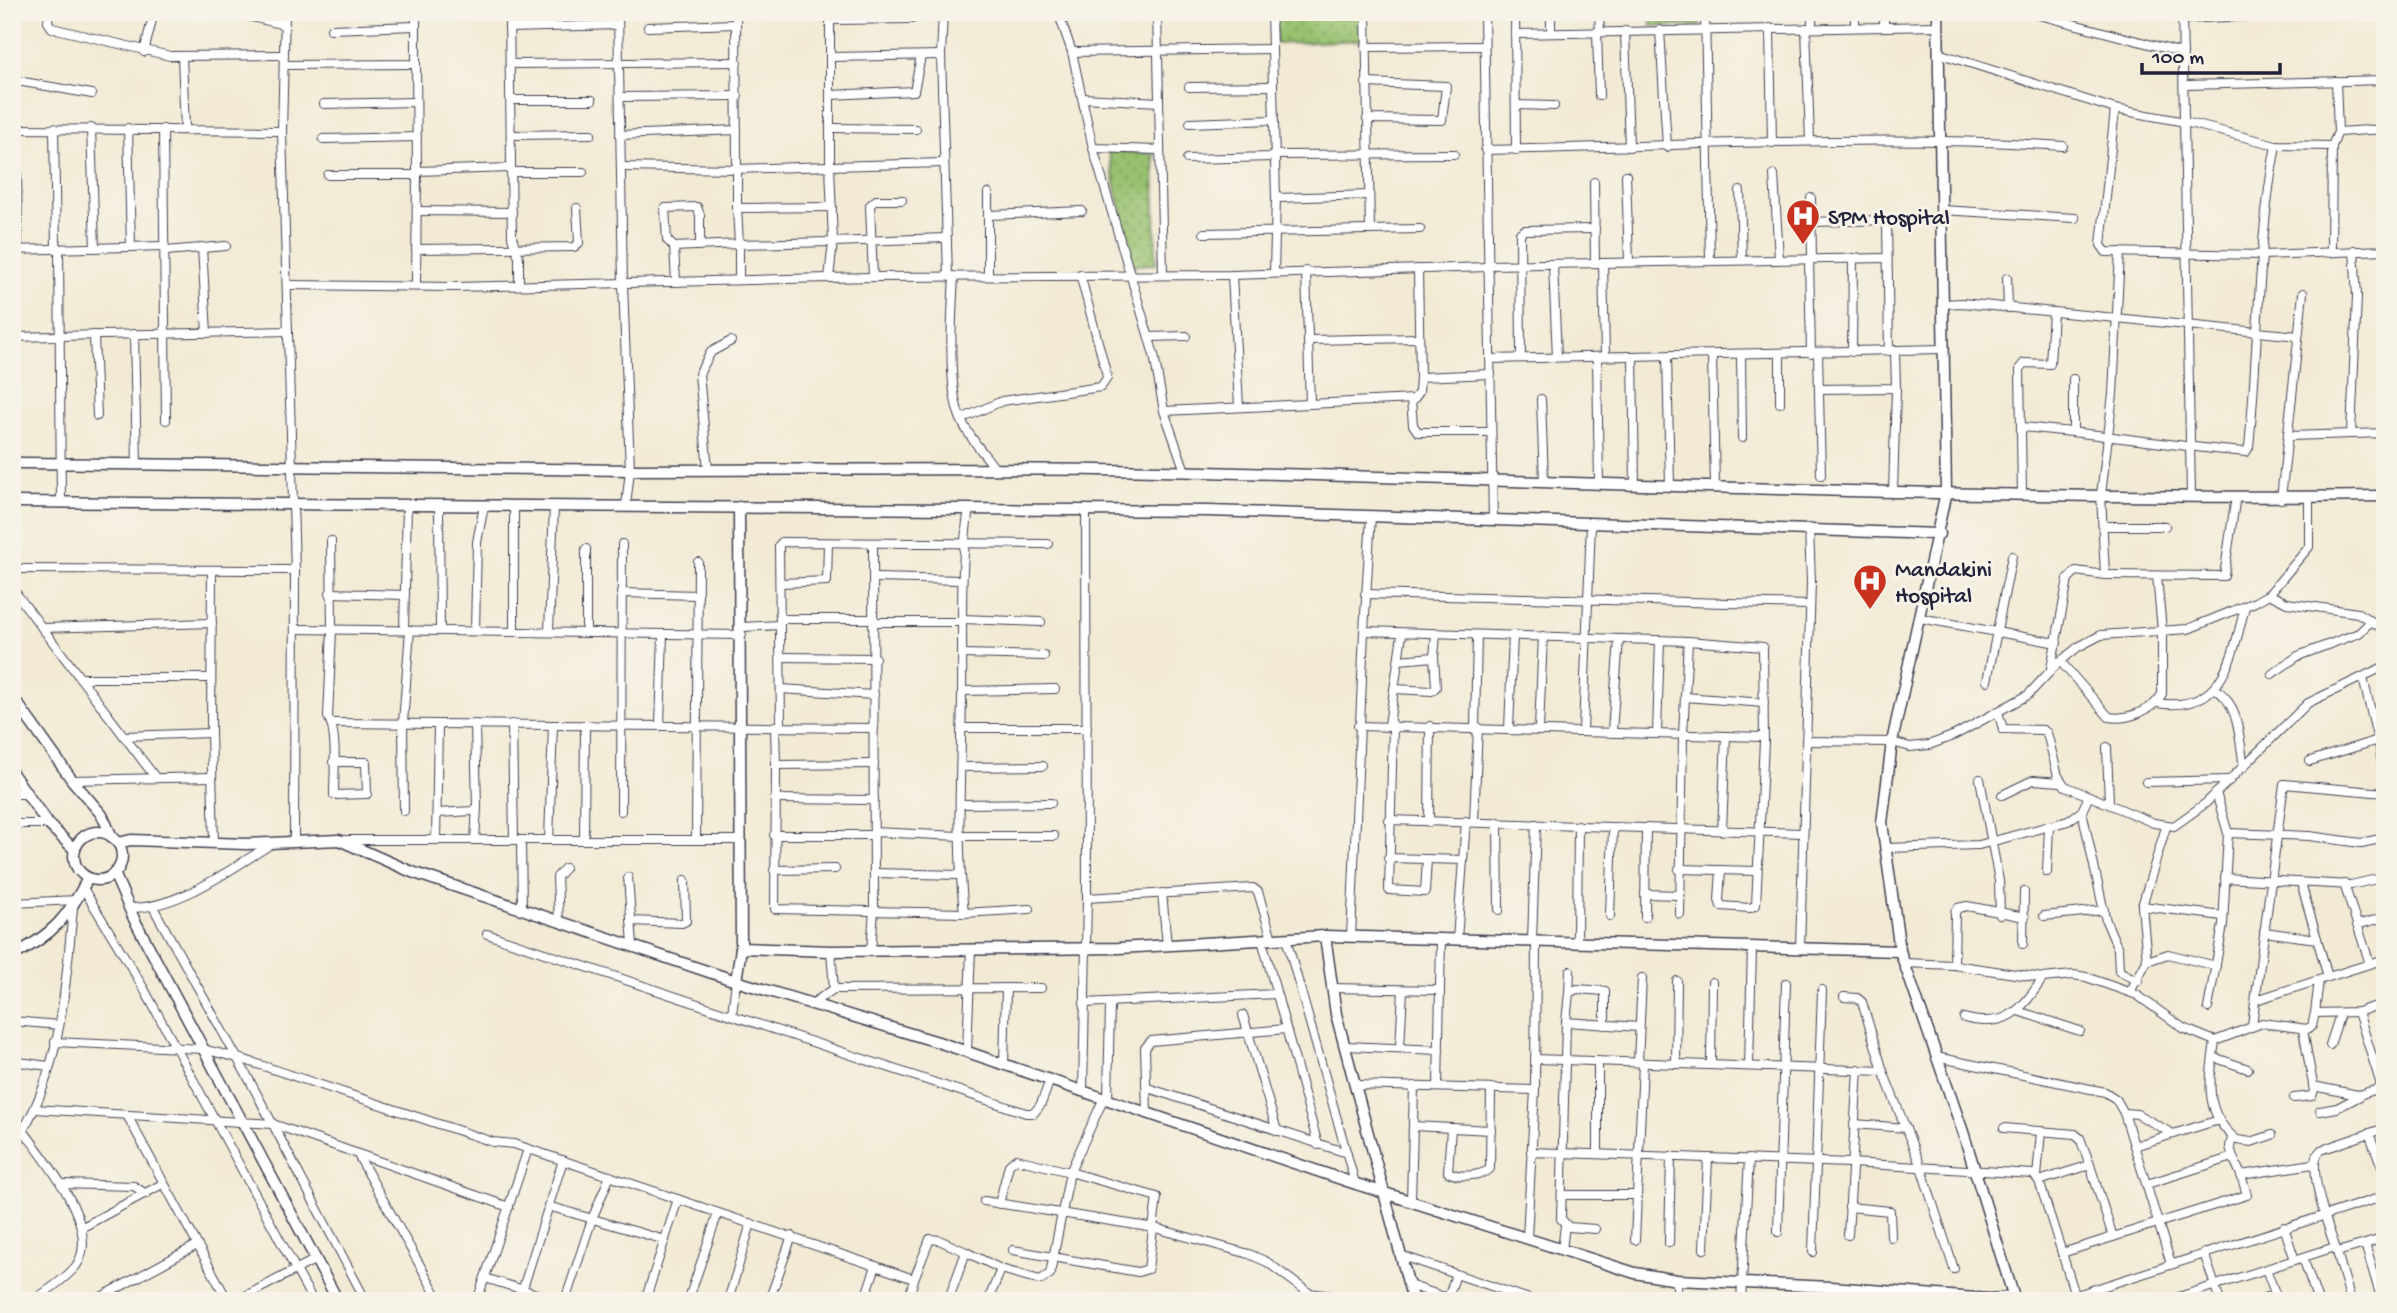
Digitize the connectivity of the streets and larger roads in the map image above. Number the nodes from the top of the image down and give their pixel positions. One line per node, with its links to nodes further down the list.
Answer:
1 (49, 12): 51 (street)
2 (154, 12): 51 (street)
3 (231, 12): 30 (street)
4 (285, 12): 30 (street)
5 (416, 12): 32 (street)
6 (509, 12): 37 (street)
7 (618, 12): 31 (street)
8 (736, 12): 29 (street)
9 (943, 12): 55 (street)
10 (1058, 12): 52 (street)
11 (1183, 12): 25 (street)
12 (1271, 12): 49 (street)
13 (1366, 12): 48 (street)
14 (1484, 12): 47 (street)
15 (1515, 12): 46 (street)
16 (1551, 12): 45 (street)
17 (1599, 12): 44 (street)
18 (1705, 12): 40 (street)
19 (1812, 12): 38 (street)
20 (1855, 12): 35 (street)
21 (1884, 12): 36 (street)
22 (1938, 12): 33 (street)
23 (2028, 12): 54 (street)
24 (2339, 12): 26 (street)
25 (1157, 14): 50 (street)
26 (2182, 15): 54 (street)
27 (830, 16): 28 (street); 58 (street)
28 (912, 19)
29 (736, 24): 34 (street); 60 (street)
30 (285, 25): 59 (street)
31 (618, 25): 37 (street); 63 (street)
32 (416, 26): 39 (street); 61 (street)
33 (1938, 26): 36 (street); 53 (street)
34 (648, 27)
35 (1855, 27): 36 (street); 38 (street)
36 (1884, 27)
37 (509, 28): 62 (street)
38 (1809, 28): 41 (street); 106 (street)
39 (331, 29)
40 (1705, 29): 41 (street); 42 (street); 110 (street)
41 (1770, 29): 108 (street)
42 (1660, 30): 43 (street); 113 (street)
43 (1625, 31): 44 (street); 115 (street)
44 (1598, 32): 45 (street); 74 (street)
45 (1552, 33): 46 (street)
46 (1516, 34): 82 (street)
47 (1484, 46): 48 (street); 117 (street)
48 (1366, 47): 67 (street)
49 (1272, 49): 50 (street); 69 (street)
50 (1158, 51): 52 (street); 79 (street)
51 (144, 52): 56 (street)
52 (1072, 52): 76 (street)
53 (1938, 53): 84 (street); 107 (street)
54 (2183, 53): 68 (street)
55 (941, 55): 57 (street); 123 (street)
56 (183, 56): 59 (street); 95 (street)
57 (920, 56): 58 (street); 72 (street)
58 (830, 57): 72 (street)
59 (284, 60): 61 (street); 99 (street)
60 (737, 62): 63 (street); 73 (street)
61 (416, 64): 80 (street)
62 (510, 64): 63 (street); 77 (street)
63 (619, 64): 75 (street)
64 (12, 80): 71 (street)
65 (2385, 80): 66 (street)
66 (2336, 81): 68 (street); 100 (street)
67 (1366, 83): 85 (street); 85 (street)
68 (2185, 85): 87 (street)
69 (1272, 86): 70 (street); 86 (street)
70 (1189, 87)
71 (92, 94)
72 (830, 95): 94 (street)
73 (738, 96): 75 (street); 98 (street)
74 (1599, 96)
75 (620, 97): 103 (street)
76 (1082, 98): 79 (street); 114 (street)
77 (511, 100): 78 (street); 102 (street)
78 (592, 100)
79 (1159, 102): 116 (street)
80 (416, 103): 81 (street); 104 (street)
81 (324, 104)
82 (1516, 105): 83 (street); 118 (street)
83 (1553, 106)
84 (2115, 109): 87 (street); 173 (street)
85 (1367, 119): 119 (street)
86 (1273, 120): 88 (street); 121 (street)
87 (2185, 122): 109 (street); 175 (street)
88 (1190, 123)
89 (12, 128): 90 (street)
90 (54, 128): 91 (street); 168 (street)
91 (90, 128): 92 (street); 166 (street)
92 (128, 128): 93 (street); 162 (street)
93 (163, 128): 95 (street); 167 (street)
94 (830, 128): 96 (street); 124 (street)
95 (185, 129): 99 (street)
96 (916, 129)
97 (2385, 129): 100 (street)
98 (737, 130): 103 (street); 126 (street)
99 (282, 131): 203 (street)
100 (2338, 132): 112 (street)
101 (591, 134): 102 (street)
102 (511, 135): 128 (street)
103 (620, 135): 125 (street)
104 (417, 137): 105 (street); 130 (street)
105 (323, 139)
106 (1810, 141): 107 (street); 108 (street)
107 (1940, 141): 111 (street); 144 (street)
108 (1773, 143): 110 (street)
109 (2276, 145): 112 (street); 176 (street)
110 (1707, 146): 113 (street); 181 (street)
111 (2063, 146)
112 (2332, 146): 174 (street)
113 (1667, 147): 115 (street)
114 (1093, 148): 116 (street); 193 (street)
115 (1629, 148): 118 (street)
116 (1160, 150): 191 (street)
117 (1485, 150): 118 (street); 187 (street)
118 (1516, 150)
119 (1368, 154): 120 (street); 121 (street); 137 (street)
120 (1454, 154)
121 (1274, 156): 122 (street); 138 (street)
122 (1187, 159)
123 (944, 163): 124 (street); 156 (street)
124 (830, 166): 126 (street); 141 (street)
125 (621, 167): 126 (street); 202 (street)
126 (737, 169): 143 (street)
127 (17, 170): 170 (street)
128 (511, 170): 129 (street); 130 (street); 146 (street)
129 (583, 172)
130 (417, 173): 131 (street); 145 (street)
131 (328, 175)
132 (1626, 175): 183 (street)
133 (1774, 175): 179 (street)
134 (1594, 182): 152 (street)
135 (1740, 191): 182 (street)
136 (988, 193): 148 (street)
137 (1369, 195): 138 (street); 153 (street)
138 (1276, 198): 154 (street)
139 (1811, 198): 150 (street)
140 (902, 200): 157 (street)
141 (832, 207): 143 (street); 158 (street)
142 (577, 208): 164 (street)
143 (737, 208): 159 (street)
144 (1942, 210): 149 (street); 207 (street)
145 (417, 211): 146 (street); 169 (street)
146 (512, 212): 164 (street)
147 (1082, 212): 148 (street)
148 (988, 215): 196 (street)
149 (2075, 218)
150 (1811, 222): 178 (street); 180 (street)
151 (1420, 229): 153 (street)
152 (1595, 229): 184 (street); 185 (street)
153 (1370, 230): 154 (street)
154 (1276, 232): 155 (street); 190 (street)
155 (1204, 233)
156 (945, 238): 157 (street); 195 (street)
157 (874, 240): 158 (street); 197 (street)
158 (833, 242): 159 (street); 198 (street)
159 (739, 244): 161 (street); 200 (street)
160 (226, 246): 163 (street)
161 (700, 246): 165 (street); 165 (street)
162 (131, 247): 166 (street); 167 (street)
163 (202, 247): 167 (street); 215 (street)
164 (514, 247): 169 (street); 204 (street)
165 (674, 247): 201 (street)
166 (95, 248): 168 (street)
167 (165, 248): 214 (street)
168 (58, 249): 170 (street); 217 (street)
169 (416, 249): 205 (street)
170 (15, 250)
171 (2354, 250): 172 (street); 174 (street); 258 (street)
172 (2385, 250)
173 (2120, 252): 175 (street); 210 (street)
174 (2330, 253): 176 (street)
175 (2189, 254): 176 (street); 211 (street)
176 (2263, 255): 213 (street)
177 (1853, 258): 178 (street); 180 (street); 228 (street)
178 (1887, 258): 227 (street)
179 (1779, 259): 180 (street); 182 (street)
180 (1811, 259): 230 (street)
181 (1710, 260): 182 (street); 183 (street)
182 (1742, 260)
183 (1629, 262): 184 (street)
184 (1599, 263): 186 (street); 232 (street)
185 (1521, 265): 186 (street); 187 (street); 237 (street)
186 (1553, 265): 236 (street)
187 (1488, 266): 188 (street); 238 (street)
188 (1418, 269): 189 (street); 223 (street)
189 (1306, 271): 190 (street); 224 (street)
190 (1274, 272): 194 (street)
191 (1163, 273): 193 (street); 194 (street)
192 (1080, 274): 193 (street); 196 (street); 251 (street)
193 (1130, 274): 222 (street)
194 (1233, 275): 248 (street)
195 (951, 276): 196 (street); 197 (street); 251 (street)
196 (988, 276)
197 (873, 277): 198 (street)
198 (829, 278): 200 (street)
199 (2007, 278): 208 (street)
200 (739, 280): 201 (street)
201 (676, 282): 202 (street)
202 (622, 283): 204 (street); 266 (street)
203 (287, 285): 205 (street); 212 (street)
204 (519, 285): 205 (street)
205 (416, 286)
206 (2303, 293): 219 (street)
207 (1943, 304): 208 (street); 226 (street)
208 (2008, 307): 209 (street)
209 (2053, 312): 210 (street); 253 (street)
210 (2117, 319): 211 (street); 257 (street)
211 (2188, 327): 213 (street); 261 (street)
212 (288, 331): 215 (street); 265 (street)
213 (2260, 331): 219 (street); 261 (street)
214 (165, 333): 215 (street); 216 (street); 252 (street)
215 (207, 333)
216 (134, 334): 218 (street); 264 (street)
217 (60, 335): 218 (street); 221 (street); 263 (street)
218 (94, 335): 250 (street)
219 (2298, 335): 259 (street)
220 (1186, 336): 222 (street)
221 (12, 337)
222 (1149, 337): 249 (street)
223 (1419, 338): 224 (street); 240 (street)
224 (1308, 340): 247 (street)
225 (731, 341): 267 (street)
226 (1943, 349): 227 (street); 277 (street)
227 (1892, 351): 228 (street); 242 (street)
228 (1852, 352): 230 (street)
229 (1780, 353): 230 (street); 231 (street); 246 (street)
230 (1815, 353): 243 (street)
231 (1741, 354): 235 (street); 260 (street)
232 (1601, 356): 233 (street); 236 (street); 273 (street)
233 (1633, 356): 234 (street); 274 (street)
234 (1667, 356): 235 (street); 275 (street)
235 (1712, 356): 276 (street)
236 (1557, 357): 237 (street)
237 (1521, 358): 238 (street)
238 (1490, 359): 239 (street)
239 (1491, 374): 240 (street); 255 (street)
240 (1420, 377): 245 (street)
241 (2073, 379): 254 (street)
242 (1896, 388): 243 (street); 278 (street)
243 (1819, 389): 270 (street)
244 (1541, 399): 272 (street)
245 (1411, 400): 247 (street); 255 (street)
246 (1780, 403)
247 (1310, 404): 248 (street)
248 (1239, 407): 249 (street)
249 (1164, 411): 269 (street)
250 (97, 416)
251 (961, 419): 268 (street)
252 (166, 420)
253 (2021, 427): 254 (street); 279 (street)
254 (2073, 431): 257 (street)
255 (1492, 432): 271 (street)
256 (2385, 433): 258 (street)
257 (2108, 434): 261 (street); 280 (street)
258 (2351, 434): 259 (street)
259 (2289, 436): 285 (street)
260 (1742, 438)
261 (2191, 447): 281 (street)
262 (12, 463): 263 (street)
263 (60, 463): 264 (street); 287 (street)
264 (136, 465): 265 (street)
265 (292, 467): 266 (street); 288 (street)
266 (630, 470): 267 (street); 294 (street)
267 (708, 470): 268 (street)
268 (996, 470): 269 (street)
269 (1185, 471): 271 (street)
270 (1821, 475)
271 (1493, 481): 272 (street); 299 (street)
272 (1544, 482): 273 (street)
273 (1599, 484): 274 (street)
274 (1635, 485): 275 (street)
275 (1671, 486): 276 (street)
276 (1715, 486): 278 (street)
277 (1946, 492): 278 (street); 279 (street); 304 (street)
278 (1893, 493)
279 (2022, 494): 280 (street)
280 (2101, 495): 281 (street); 301 (street)
281 (2191, 495): 282 (street)
282 (2236, 496): 285 (street); 318 (street)
283 (2385, 496): 284 (street)
284 (2309, 497): 285 (street); 326 (street)
285 (2281, 499)
286 (12, 502): 287 (street)
287 (61, 502): 288 (street)
288 (293, 504): 289 (street); 316 (street)
289 (407, 505): 290 (street); 327 (street)
290 (439, 506): 291 (street); 343 (street)
291 (484, 506): 292 (street); 344 (street)
292 (514, 506): 293 (street); 345 (street)
293 (554, 506): 294 (street); 346 (street)
294 (626, 506): 295 (street)
295 (739, 507): 296 (street); 347 (street)
296 (969, 508): 297 (street); 310 (street)
297 (1086, 509): 298 (street); 408 (street)
298 (1371, 516): 299 (street); 325 (street)
299 (1493, 520): 300 (street)
300 (1591, 523): 303 (street); 329 (street)
301 (2103, 526): 302 (street); 317 (street)
302 (2165, 526)
303 (1809, 528): 304 (street); 330 (street)
304 (1939, 534): 332 (street)
305 (331, 541): 323 (street)
306 (828, 543): 307 (street); 321 (street); 321 (street)
307 (873, 543): 310 (street); 319 (street)
308 (622, 544): 324 (street)
309 (1048, 544): 310 (street)
310 (963, 545): 320 (street)
311 (586, 549): 350 (street)
312 (2012, 556): 352 (street)
313 (698, 562): 328 (street)
314 (12, 569): 315 (street)
315 (212, 570): 316 (street); 337 (street)
316 (295, 570): 340 (street)
317 (2105, 575): 318 (street); 364 (street)
318 (2157, 576): 349 (street)
319 (874, 578): 320 (street); 333 (street)
320 (962, 580): 334 (street)
321 (781, 583): 335 (street)
322 (12, 589): 339 (street)
323 (330, 593): 327 (street); 341 (street)
324 (621, 593): 328 (street); 351 (street)
325 (1365, 594): 329 (street); 348 (street)
326 (2269, 594): 331 (street); 338 (street)
327 (405, 595): 342 (street)
328 (698, 595): 354 (street)
329 (1587, 599): 330 (street); 360 (street)
330 (1810, 605): 419 (street)
331 (2245, 607): 349 (street); 379 (street)
332 (1920, 618): 352 (street); 420 (street)
333 (874, 621): 334 (street); 335 (street); 369 (street)
334 (962, 621): 336 (street); 365 (street)
335 (780, 622): 347 (street); 367 (street)
336 (1041, 622)
337 (212, 623): 339 (street); 376 (street)
338 (2380, 624): 374 (street)
339 (42, 628): 375 (street)
340 (295, 629): 341 (street); 479 (street)
341 (332, 630): 342 (street); 390 (street)
342 (407, 630): 343 (street); 391 (street)
343 (440, 630): 344 (street)
344 (475, 630): 345 (street)
345 (514, 631): 346 (street)
346 (549, 631): 350 (street)
347 (742, 631): 354 (street); 400 (street)
348 (1364, 631): 355 (street); 403 (street)
349 (2162, 631): 371 (street); 388 (street)
350 (586, 632): 351 (street)
351 (620, 632): 353 (street); 397 (street)
352 (1996, 632): 364 (street); 378 (street)
353 (663, 634): 354 (street); 398 (street)
354 (698, 634): 399 (street)
355 (1402, 634): 356 (street); 370 (street)
356 (1436, 634): 357 (street); 368 (street)
357 (1477, 635): 358 (street); 405 (street)
358 (1513, 635): 359 (street); 409 (street)
359 (1543, 636): 360 (street); 410 (street)
360 (1586, 638): 361 (street); 411 (street)
361 (1619, 639): 362 (street); 412 (street)
362 (1660, 640): 363 (street); 414 (street)
363 (1688, 640): 386 (street); 387 (street)
364 (2057, 643): 373 (street)
365 (962, 654): 366 (street); 383 (street)
366 (1044, 656)
367 (781, 657): 369 (street); 380 (street)
368 (1434, 657): 370 (street); 381 (street)
369 (874, 658): 384 (street)
370 (1399, 660): 381 (street)
371 (2060, 661): 373 (street); 388 (street)
372 (2385, 666): 377 (street)
373 (2050, 671): 389 (street)
374 (2272, 674)
375 (80, 678): 376 (street); 416 (street)
376 (211, 678): 413 (street)
377 (2362, 678): 421 (street); 428 (street)
378 (1987, 681)
379 (2214, 688): 388 (street); 428 (street)
380 (781, 689): 384 (street); 402 (street)
381 (1395, 689): 401 (street)
382 (1055, 690): 383 (street)
383 (962, 691): 407 (street)
384 (874, 695): 406 (street)
385 (12, 696): 434 (street)
386 (1685, 697): 387 (street); 415 (street)
387 (1764, 703): 418 (street)
388 (2157, 703)
389 (1998, 712): 420 (street); 436 (street)
390 (332, 723): 391 (street); 424 (street)
391 (403, 723): 392 (street); 451 (street)
392 (438, 724): 393 (street); 454 (street)
393 (475, 724): 394 (street); 450 (street)
394 (512, 724): 395 (street); 483 (street)
395 (552, 724): 396 (street); 484 (street)
396 (585, 724): 397 (street); 485 (street)
397 (621, 725): 398 (street); 452 (street)
398 (660, 725): 399 (street)
399 (697, 725): 400 (street); 486 (street)
400 (742, 725): 402 (street); 487 (street)
401 (1391, 725): 403 (street); 404 (street); 455 (street)
402 (778, 726): 406 (street); 426 (street)
403 (1358, 726): 544 (street)
404 (1430, 726): 405 (street); 457 (street)
405 (1476, 727): 409 (street); 456 (street)
406 (874, 728): 425 (street)
407 (962, 728): 408 (street); 429 (street)
408 (1087, 728): 518 (street)
409 (1509, 728): 410 (street)
410 (1539, 729): 411 (street)
411 (1583, 731): 412 (street)
412 (1612, 731): 414 (street)
413 (211, 733): 416 (street); 432 (street)
414 (1657, 733): 415 (street)
415 (1683, 734): 417 (street); 467 (street)
416 (124, 736): 431 (street)
417 (1726, 736): 418 (street); 468 (street)
418 (1763, 737): 469 (street)
419 (1806, 741): 420 (street); 471 (street)
420 (1892, 742): 491 (street)
421 (2380, 743): 423 (street); 438 (street)
422 (2107, 747): 448 (street)
423 (2310, 761)
424 (333, 762): 424 (street)
425 (874, 764): 426 (street); 446 (street)
426 (776, 765): 445 (street)
427 (1043, 766): 429 (street)
428 (2244, 766): 435 (street)
429 (961, 767): 449 (street)
430 (12, 774): 442 (street)
431 (155, 777): 432 (street); 434 (street)
432 (212, 777): 490 (street)
433 (1980, 779): 489 (street)
434 (72, 780): 478 (street)
435 (2230, 780): 437 (street); 439 (street)
436 (2061, 782): 443 (street); 444 (street)
437 (2146, 782)
438 (2385, 786)
439 (2217, 793): 465 (street); 472 (street)
440 (2385, 793): 474 (street)
441 (12, 794): 442 (street)
442 (25, 794): 460 (street)
443 (2003, 795)
444 (2089, 796): 448 (street); 453 (street)
445 (775, 799): 446 (street); 473 (street)
446 (874, 800): 470 (street)
447 (1051, 803): 449 (street)
448 (2109, 803): 465 (street)
449 (961, 804): 475 (street)
450 (477, 807): 454 (street); 482 (street)
451 (404, 811)
452 (621, 811)
453 (2082, 811): 463 (street); 528 (street)
454 (437, 813): 481 (street)
455 (1389, 820): 457 (street); 493 (street)
456 (1471, 821): 457 (street); 458 (street); 495 (street)
457 (1429, 822)
458 (1498, 822): 461 (street); 527 (street)
459 (12, 824): 460 (street)
460 (48, 824): 492 (street)
461 (1536, 824): 462 (street); 550 (street)
462 (1578, 825): 464 (street); 551 (street)
463 (2049, 826): 489 (street); 502 (street)
464 (1613, 827): 466 (street); 532 (street)
465 (2166, 827): 521 (street)
466 (1646, 828): 467 (street); 516 (street)
467 (1680, 829): 468 (street); 498 (street)
468 (1722, 831): 469 (street)
469 (1758, 831): 471 (street); 501 (street)
470 (874, 833): 473 (street); 475 (street); 504 (street)
471 (1802, 833): 559 (street)
472 (2228, 833): 474 (street); 508 (street)
473 (774, 835): 499 (street)
474 (2277, 835): 477 (street); 510 (street)
475 (959, 836): 476 (street); 505 (street)
476 (1054, 836)
477 (2385, 838)
478 (115, 840): 490 (street); 492 (street); 503 (street)
479 (294, 840): 480 (street); 488 (street)
480 (339, 840): 481 (street); 524 (street)
481 (436, 840): 482 (street)
482 (475, 840): 483 (street)
483 (517, 840): 484 (street); 524 (street)
484 (549, 840): 485 (street)
485 (584, 840): 486 (street)
486 (696, 840): 487 (street)
487 (741, 840): 555 (street)
488 (273, 842): 490 (street); 523 (street)
489 (1990, 842): 491 (street); 531 (street)
490 (214, 843)
491 (1885, 848): 563 (street)
492 (75, 849): 511 (street)
493 (1388, 858): 494 (street); 494 (street)
494 (1427, 859): 495 (street)
495 (1463, 860): 548 (street)
496 (565, 868): 539 (street)
497 (835, 869): 499 (street)
498 (1679, 869): 500 (street); 517 (street)
499 (774, 870): 525 (street)
500 (1721, 870): 501 (street); 501 (street)
501 (1757, 871)
502 (2047, 872)
503 (114, 873): 511 (street); 522 (street)
504 (874, 873): 505 (street); 525 (street)
505 (960, 875): 529 (street)
506 (628, 877): 538 (street)
507 (2385, 877): 513 (street)
508 (2225, 878): 510 (street); 534 (street)
509 (685, 880): 538 (street)
510 (2271, 882): 512 (street); 541 (street)
511 (86, 883): 520 (street); 617 (street)
512 (2301, 883): 513 (street); 549 (street)
513 (2344, 884): 540 (street)
514 (2024, 892): 536 (street)
515 (1163, 893): 518 (street); 545 (street); 554 (street)
516 (1645, 894): 517 (street); 535 (street)
517 (1679, 895): 530 (street)
518 (1087, 898): 556 (street)
519 (12, 903): 520 (street)
520 (75, 904): 562 (street); 605 (street)
521 (2142, 906): 534 (street); 565 (street)
522 (130, 908): 523 (street); 619 (street)
523 (153, 908): 624 (street)
524 (522, 909): 539 (street)
525 (874, 909): 529 (street); 561 (street)
526 (1030, 909): 529 (street)
527 (1499, 910)
528 (2104, 910): 533 (street); 575 (street)
529 (964, 912)
530 (1680, 914)
531 (2000, 915): 536 (street); 567 (street)
532 (1610, 916)
533 (2044, 916)
534 (2223, 916): 568 (street)
535 (1645, 917)
536 (2025, 917): 552 (street)
537 (2385, 917): 540 (street)
538 (631, 921): 553 (street)
539 (559, 922): 553 (street)
540 (2357, 925): 566 (street)
541 (2264, 932): 549 (street); 590 (street)
542 (487, 934): 599 (street)
543 (1325, 936): 544 (street); 546 (street); 581 (street)
544 (1351, 937): 547 (street)
545 (1267, 939): 546 (street); 554 (street); 588 (street)
546 (1286, 939): 681 (street)
547 (1441, 939): 548 (street); 584 (street)
548 (1457, 939): 550 (street)
549 (2317, 939): 572 (street)
550 (1534, 941): 551 (street); 625 (street)
551 (1577, 942): 557 (street)
552 (2023, 944)
553 (633, 945): 573 (street)
554 (1167, 945): 556 (street)
555 (741, 948): 560 (street); 573 (street)
556 (1085, 948): 558 (street); 591 (street)
557 (1752, 948): 559 (street); 634 (street)
558 (971, 949): 561 (street); 578 (street)
559 (1800, 949): 563 (street)
560 (831, 951): 561 (street); 582 (street)
561 (871, 951)
562 (12, 956)
563 (1902, 957): 567 (street); 622 (street)
564 (2385, 959): 566 (street)
565 (2147, 961): 568 (street); 575 (street)
566 (2370, 964): 572 (street)
567 (1954, 965): 571 (street)
568 (2216, 965): 595 (street)
569 (1570, 971): 587 (street)
570 (1642, 978): 608 (street)
571 (2043, 978): 586 (street); 596 (street)
572 (2323, 978): 590 (street); 598 (street)
573 (736, 981): 594 (street); 599 (street)
574 (1677, 981): 630 (street)
575 (2138, 981): 586 (street)
576 (1712, 982): 632 (street)
577 (1786, 983): 635 (street)
578 (970, 987): 579 (street); 582 (street); 621 (street)
579 (1006, 988): 580 (street); 631 (street)
580 (1041, 988)
581 (1331, 988): 583 (street); 616 (street)
582 (834, 989): 594 (street)
583 (1402, 990): 584 (street); 618 (street)
584 (1440, 990): 620 (street)
585 (1822, 990): 636 (street)
586 (2130, 992): 613 (street)
587 (1569, 993): 604 (street); 606 (street)
588 (1276, 994): 593 (street); 609 (street)
589 (1844, 998): 639 (street)
590 (2256, 1000): 607 (street)
591 (1084, 1003): 593 (street); 649 (street)
592 (2385, 1003): 597 (street)
593 (1110, 1004): 652 (street)
594 (810, 1005): 621 (street)
595 (2208, 1008)
596 (2018, 1011): 602 (street); 611 (street)
597 (2358, 1012): 601 (street); 645 (street)
598 (2315, 1013): 601 (street); 610 (street)
599 (732, 1014): 640 (street)
600 (1243, 1014): 612 (street)
601 (2340, 1014): 615 (street)
602 (1964, 1018)
603 (12, 1021): 605 (street)
604 (1566, 1022): 606 (street); 627 (street)
605 (59, 1025): 614 (street)
606 (1605, 1025): 608 (street)
607 (2252, 1025): 610 (street); 613 (street)
608 (1639, 1027): 629 (street)
609 (1286, 1029): 612 (street); 677 (street)
610 (2303, 1030): 643 (street)
611 (2080, 1031)
612 (1251, 1032): 646 (street); 671 (street)
613 (2215, 1041): 623 (street)
614 (55, 1042): 617 (street); 633 (street)
615 (2330, 1045)
616 (1345, 1046): 618 (street); 641 (street)
617 (175, 1048): 619 (street); 659 (street)
618 (1400, 1048): 620 (street)
619 (203, 1049): 624 (street); 660 (street)
620 (1438, 1049): 644 (street)
621 (967, 1052): 631 (street)
622 (1936, 1057): 656 (street); 697 (street)
623 (2213, 1057): 638 (street); 658 (street)
624 (238, 1058): 661 (street); 679 (street)
625 (1535, 1059): 627 (street); 648 (street)
626 (12, 1060): 633 (street)
627 (1565, 1060): 628 (street); 682 (street)
628 (1598, 1061): 629 (street); 683 (street)
629 (1640, 1063): 630 (street); 685 (street)
630 (1676, 1063): 632 (street)
631 (1004, 1065): 640 (street)
632 (1711, 1065): 634 (street)
633 (48, 1066): 653 (street)
634 (1749, 1066): 635 (street)
635 (1785, 1066): 636 (street); 691 (street)
636 (1819, 1068): 637 (street); 692 (street)
637 (1858, 1069): 639 (street); 662 (street)
638 (2248, 1069)
639 (1883, 1070): 665 (street)
640 (1050, 1080): 649 (street)
641 (1356, 1085): 642 (street); 707 (street)
642 (1414, 1086): 644 (street); 663 (street)
643 (2313, 1086): 650 (street); 651 (street)
644 (1438, 1087): 647 (street)
645 (2384, 1087): 650 (street)
646 (1148, 1088): 655 (street); 671 (street)
647 (1491, 1088): 648 (street); 670 (street)
648 (1535, 1090): 680 (street)
649 (1083, 1091): 652 (street)
650 (2363, 1095): 654 (street)
651 (2294, 1098)
652 (1106, 1099): 655 (street); 698 (street)
653 (35, 1110): 657 (street); 669 (street)
654 (2320, 1111)
655 (1147, 1113): 706 (street)
656 (2124, 1113): 674 (street); 678 (street)
657 (128, 1117): 659 (street); 703 (street)
658 (2220, 1120): 674 (street); 676 (street)
659 (216, 1121): 660 (street); 756 (street)
660 (243, 1123): 661 (street); 752 (street)
661 (273, 1124): 684 (street); 785 (street)
662 (1854, 1124): 665 (street); 693 (street)
663 (1413, 1126): 664 (street); 714 (street)
664 (1451, 1128): 670 (street); 670 (street)
665 (1906, 1128): 696 (street)
666 (2004, 1128): 672 (street)
667 (2385, 1128): 673 (street)
668 (12, 1130): 669 (street)
669 (23, 1130): 704 (street)
670 (1491, 1130)
671 (1277, 1131): 677 (street)
672 (2041, 1131): 695 (street); 702 (street)
673 (2369, 1133): 694 (street); 700 (street)
674 (2173, 1134): 678 (street)
675 (2272, 1135): 676 (street)
676 (2232, 1137): 687 (street)
677 (1318, 1145): 681 (street)
678 (2134, 1146): 705 (street)
679 (528, 1149): 690 (street); 717 (street)
680 (1531, 1152): 682 (street); 735 (street)
681 (1347, 1153): 706 (street)
682 (1562, 1153): 683 (street); 709 (street)
683 (1598, 1154): 685 (street)
684 (358, 1155): 717 (street); 786 (street)
685 (1639, 1155): 686 (street); 710 (street)
686 (1671, 1156): 688 (street); 739 (street)
687 (2233, 1157): 699 (street); 705 (street)
688 (1708, 1158): 689 (street); 742 (street)
689 (1749, 1159): 691 (street); 764 (street)
690 (563, 1160): 701 (street); 716 (street)
691 (1781, 1161): 692 (street); 730 (street)
692 (1816, 1162): 693 (street); 747 (street)
693 (1851, 1163): 696 (street); 718 (street)
694 (2313, 1164): 699 (street); 721 (street)
695 (2090, 1165): 702 (street); 734 (street)
696 (1921, 1167): 697 (street); 758 (street)
697 (1974, 1170): 702 (street); 776 (street)
698 (1070, 1172): 715 (street); 720 (street); 728 (street)
699 (2241, 1175): 723 (street)
700 (2385, 1175)
701 (611, 1176): 712 (street); 722 (street)
702 (2038, 1179): 748 (street)
703 (164, 1183): 708 (street); 741 (street)
704 (61, 1184): 708 (street); 727 (street)
705 (2147, 1184): 723 (street)
706 (1362, 1185): 707 (street)
707 (1382, 1192): 714 (street); 750 (street)
708 (146, 1194): 727 (street)
709 (1562, 1195): 710 (street); 725 (street)
710 (1637, 1195): 738 (street)
711 (2385, 1196): 721 (street)
712 (678, 1199): 719 (street); 737 (street)
713 (984, 1201): 715 (street)
714 (1411, 1201): 735 (street)
715 (999, 1204): 720 (street)
716 (548, 1206): 722 (street); 769 (street)
717 (509, 1207): 761 (street)
718 (1849, 1207): 732 (street); 733 (street)
719 (718, 1213): 724 (street); 792 (street)
720 (1062, 1213): 728 (street); 751 (street)
721 (2324, 1214): 726 (street); 745 (street)
722 (592, 1219): 737 (street); 790 (street)
723 (2158, 1222): 734 (street); 754 (street)
724 (751, 1223): 731 (street); 793 (street)
725 (1565, 1226): 729 (street); 744 (street)
726 (2284, 1227): 749 (street); 753 (street)
727 (81, 1228): 779 (street)
728 (1155, 1228): 751 (street); 772 (street)
729 (1595, 1229)
730 (1778, 1232)
731 (792, 1236): 755 (street); 794 (street)
732 (1848, 1236)
733 (1891, 1237)
734 (2113, 1237): 748 (street)
735 (1527, 1238): 744 (street)
736 (2385, 1238): 740 (street)
737 (665, 1240): 791 (street)
738 (1635, 1240)
739 (1669, 1243)
740 (2365, 1244): 745 (street); 765 (street)
741 (197, 1245): 780 (street); 781 (street)
742 (1704, 1249)
743 (1013, 1250): 751 (street)
744 (1562, 1250): 763 (street)
745 (2336, 1250): 753 (street); 778 (street)
746 (966, 1252): 757 (street); 762 (street); 797 (street)
747 (1813, 1252)
748 (2062, 1253): 770 (street)
749 (2204, 1253): 754 (street); 767 (street)
750 (1400, 1255): 760 (street); 766 (street)
751 (1053, 1257): 757 (street)
752 (316, 1259): 756 (street); 784 (street)
753 (2299, 1259): 759 (street); 808 (street)
754 (2171, 1264): 770 (street)
755 (876, 1266): 762 (street); 795 (street)
756 (296, 1269): 782 (street); 783 (street)
757 (1001, 1269): 798 (street)
758 (1954, 1269)
759 (2266, 1269): 767 (street); 774 (street)
760 (1456, 1274): 775 (street); 777 (street)
761 (485, 1278): 769 (street); 787 (street)
762 (914, 1279): 796 (street)
763 (1677, 1280): 764 (street); 801 (street)
764 (1741, 1282): 768 (street); 802 (street)
765 (2381, 1284): 809 (street)
766 (1409, 1285): 775 (street); 800 (street)
767 (2216, 1285): 773 (street); 806 (street)
768 (1838, 1287): 771 (street); 803 (street)
769 (523, 1289): 788 (street); 789 (street)
770 (2075, 1295): 804 (street)
771 (1900, 1297): 776 (street)
772 (1317, 1298): 799 (street)
773 (2186, 1298): 805 (street)
774 (2277, 1298): 807 (street)
775 (1452, 1299)
776 (2014, 1299)
777 (1529, 1300)
778 (2350, 1300)
779 (33, 1301)
780 (94, 1301)
781 (228, 1301)
782 (236, 1301)
783 (313, 1301)
784 (338, 1301)
785 (366, 1301)
786 (440, 1301)
787 (477, 1301)
788 (519, 1301)
789 (559, 1301)
790 (565, 1301)
791 (645, 1301)
792 (688, 1301)
793 (728, 1301)
794 (769, 1301)
795 (864, 1301)
796 (908, 1301)
797 (948, 1301)
798 (988, 1301)
799 (1371, 1301)
800 (1413, 1301)
801 (1677, 1301)
802 (1741, 1301)
803 (1838, 1301)
804 (2058, 1301)
805 (2166, 1301)
806 (2220, 1301)
807 (2257, 1301)
808 (2318, 1301)
809 (2382, 1301)

